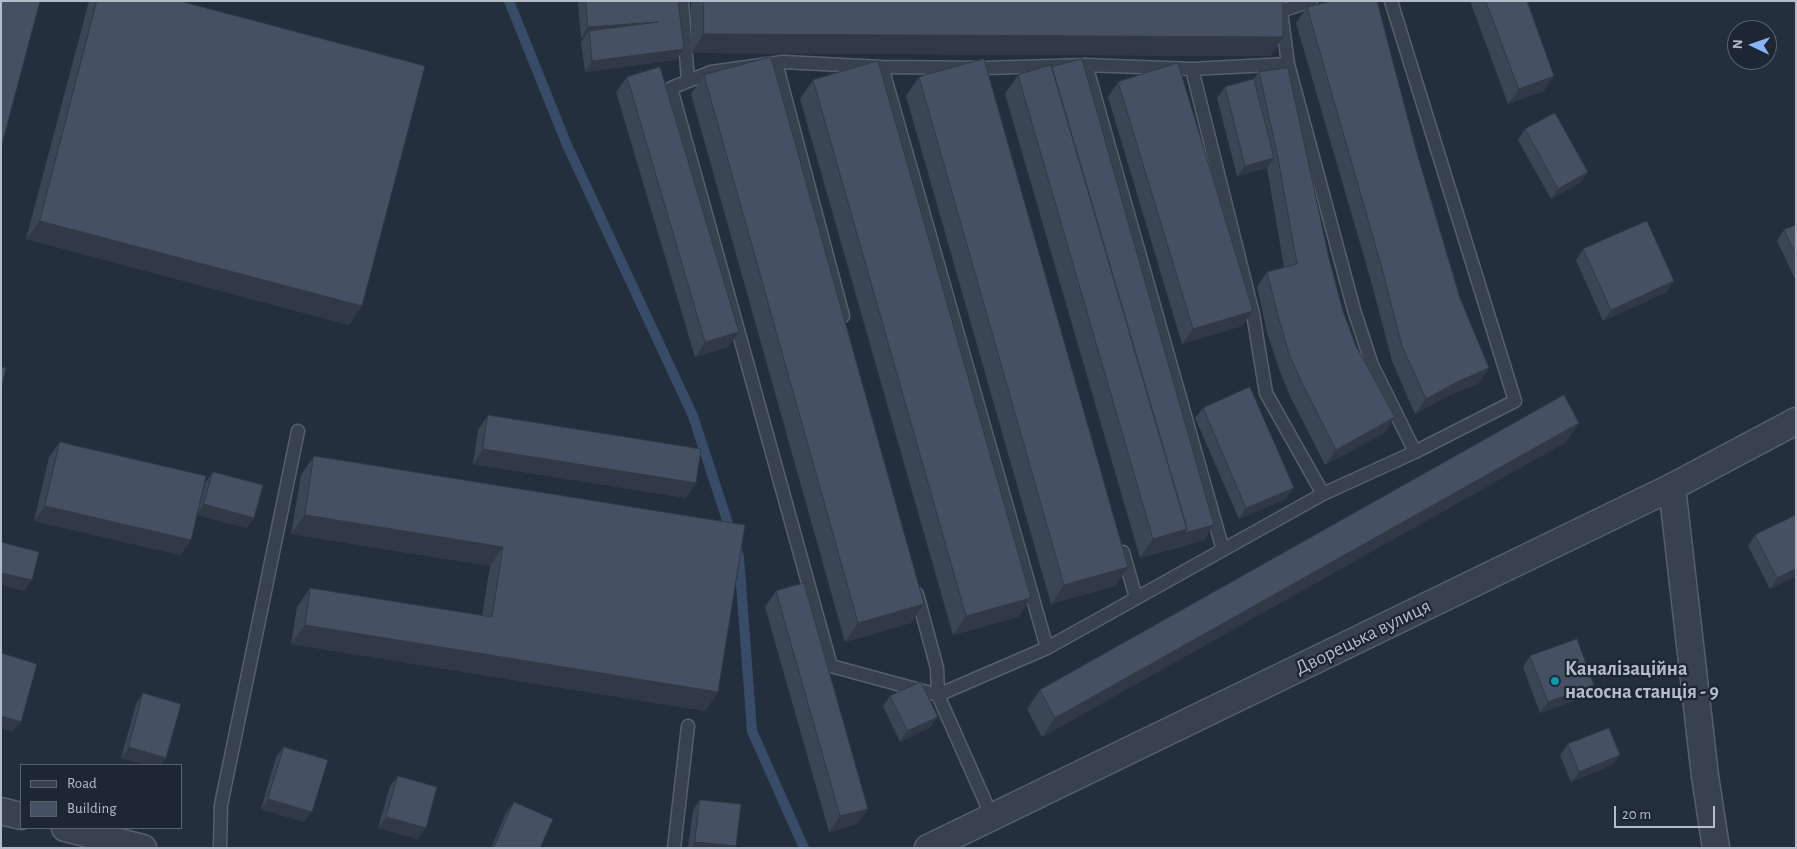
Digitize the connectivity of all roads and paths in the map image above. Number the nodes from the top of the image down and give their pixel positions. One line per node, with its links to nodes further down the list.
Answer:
1 (682, 1): 10 (lane)
2 (1312, 1): 4 (lane)
3 (1391, 1): 14 (lane)
4 (1287, 5): 6 (lane)
5 (776, 63): 8 (lane); 10 (lane); 11 (lane)
6 (1288, 64): 9 (lane); 14 (lane)
7 (1086, 65): 8 (lane); 9 (lane); 18 (lane)
8 (882, 68): 21 (lane)
9 (1192, 69): 16 (lane)
10 (688, 81): 22 (lane)
11 (847, 332)
12 (1796, 421): 15 (street, Дворецька вулиця)
13 (298, 431): 29 (lane)
14 (1415, 452): 16 (lane)
15 (1672, 487): 26 (street, Дворецька вулиця); 32 (street)
16 (1323, 494): 18 (lane)
17 (1120, 541): 20 (lane)
18 (1223, 550): 20 (lane)
19 (914, 582): 22 (lane)
20 (1136, 598): 21 (lane)
21 (1047, 648): 22 (lane)
22 (938, 695): 26 (lane)
23 (688, 726): 30 (lane)
24 (1, 811): 25 (street)
25 (20, 816)
26 (992, 817): 31 (street, Дворецька вулиця)
27 (69, 829): 28 (street)
28 (143, 848)
29 (220, 848)
30 (674, 848)
31 (928, 848)
32 (1716, 848)

